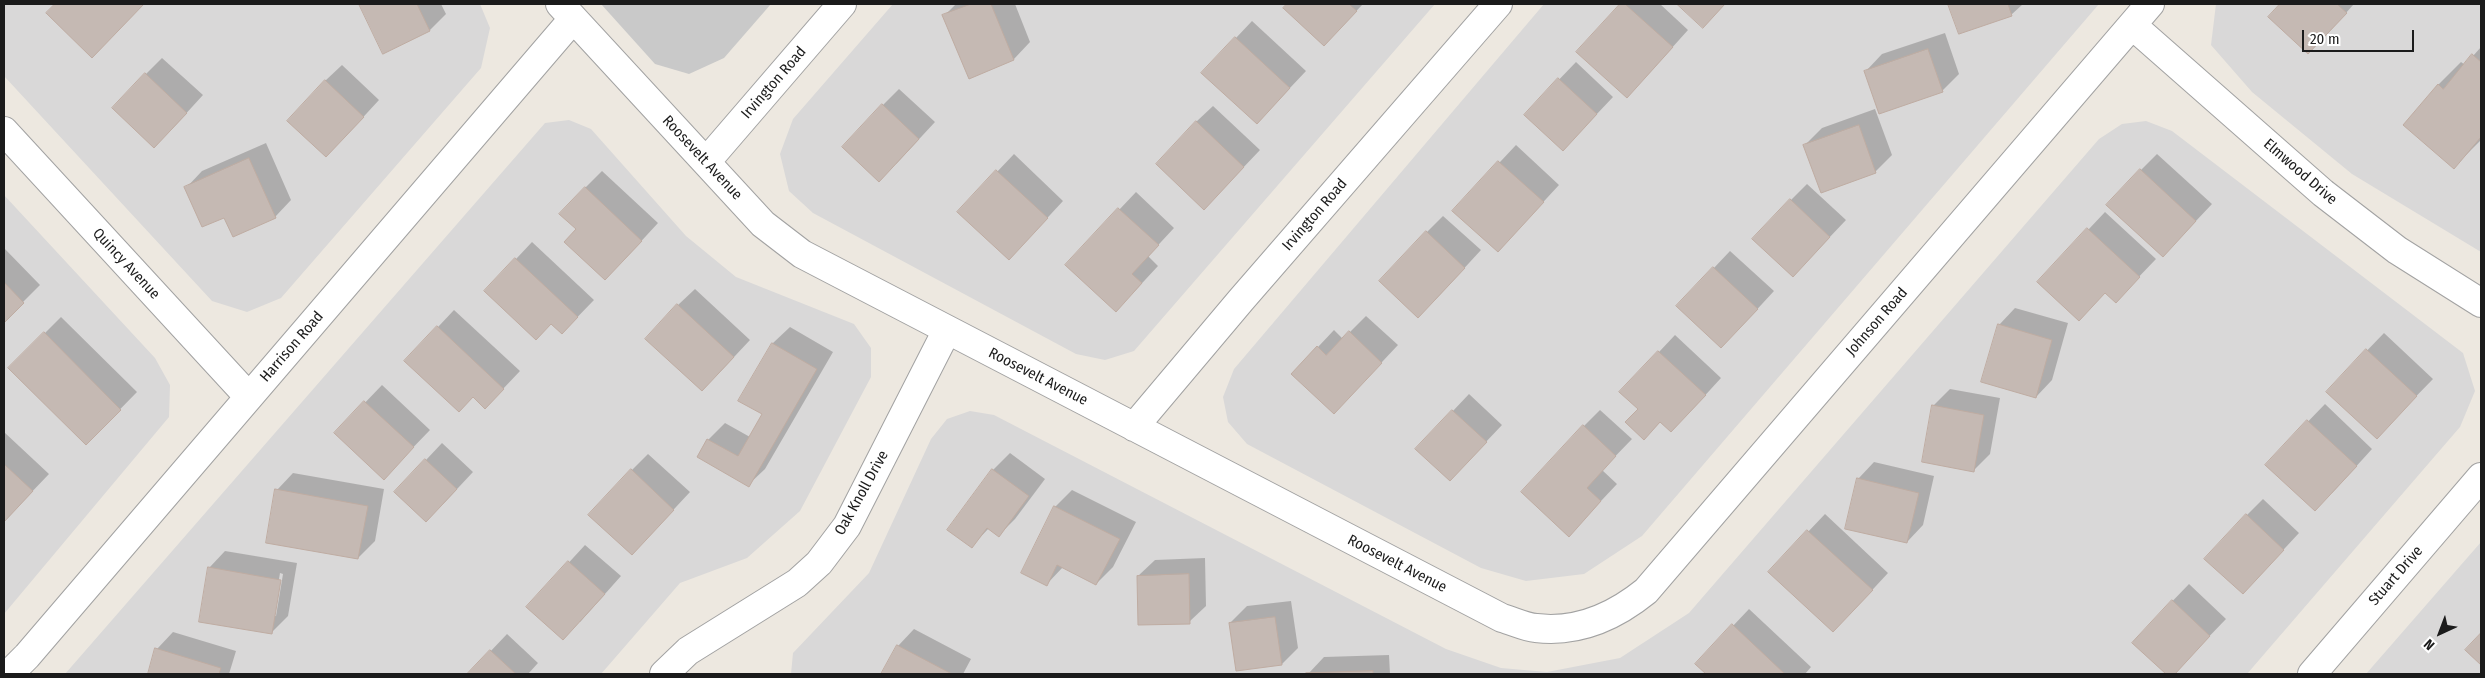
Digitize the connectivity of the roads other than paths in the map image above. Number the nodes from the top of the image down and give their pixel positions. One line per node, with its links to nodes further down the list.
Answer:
1 (842, 4): 7 (street, Irvington Road)
2 (1498, 4): 11 (street, Irvington Road)
3 (2150, 4): 5 (street, Johnson Road)
4 (566, 11): 7 (street, Roosevelt Avenue); 10 (street, Harrison Road)
5 (2132, 24): 8 (street, Elmwood Drive); 13 (street, Johnson Road)
6 (4, 131): 10 (street, Quincy Avenue)
7 (706, 162): 9 (street, Roosevelt Avenue)
8 (2481, 302)
9 (947, 330): 11 (street, Roosevelt Avenue); 15 (street, Oak Knoll Drive)
10 (249, 397): 14 (street, Harrison Road)
11 (1134, 428): 13 (street, Roosevelt Avenue)
12 (2481, 477): 16 (street, Stuart Drive)
13 (1592, 624)
14 (9, 674)
15 (664, 674)
16 (2312, 674)

